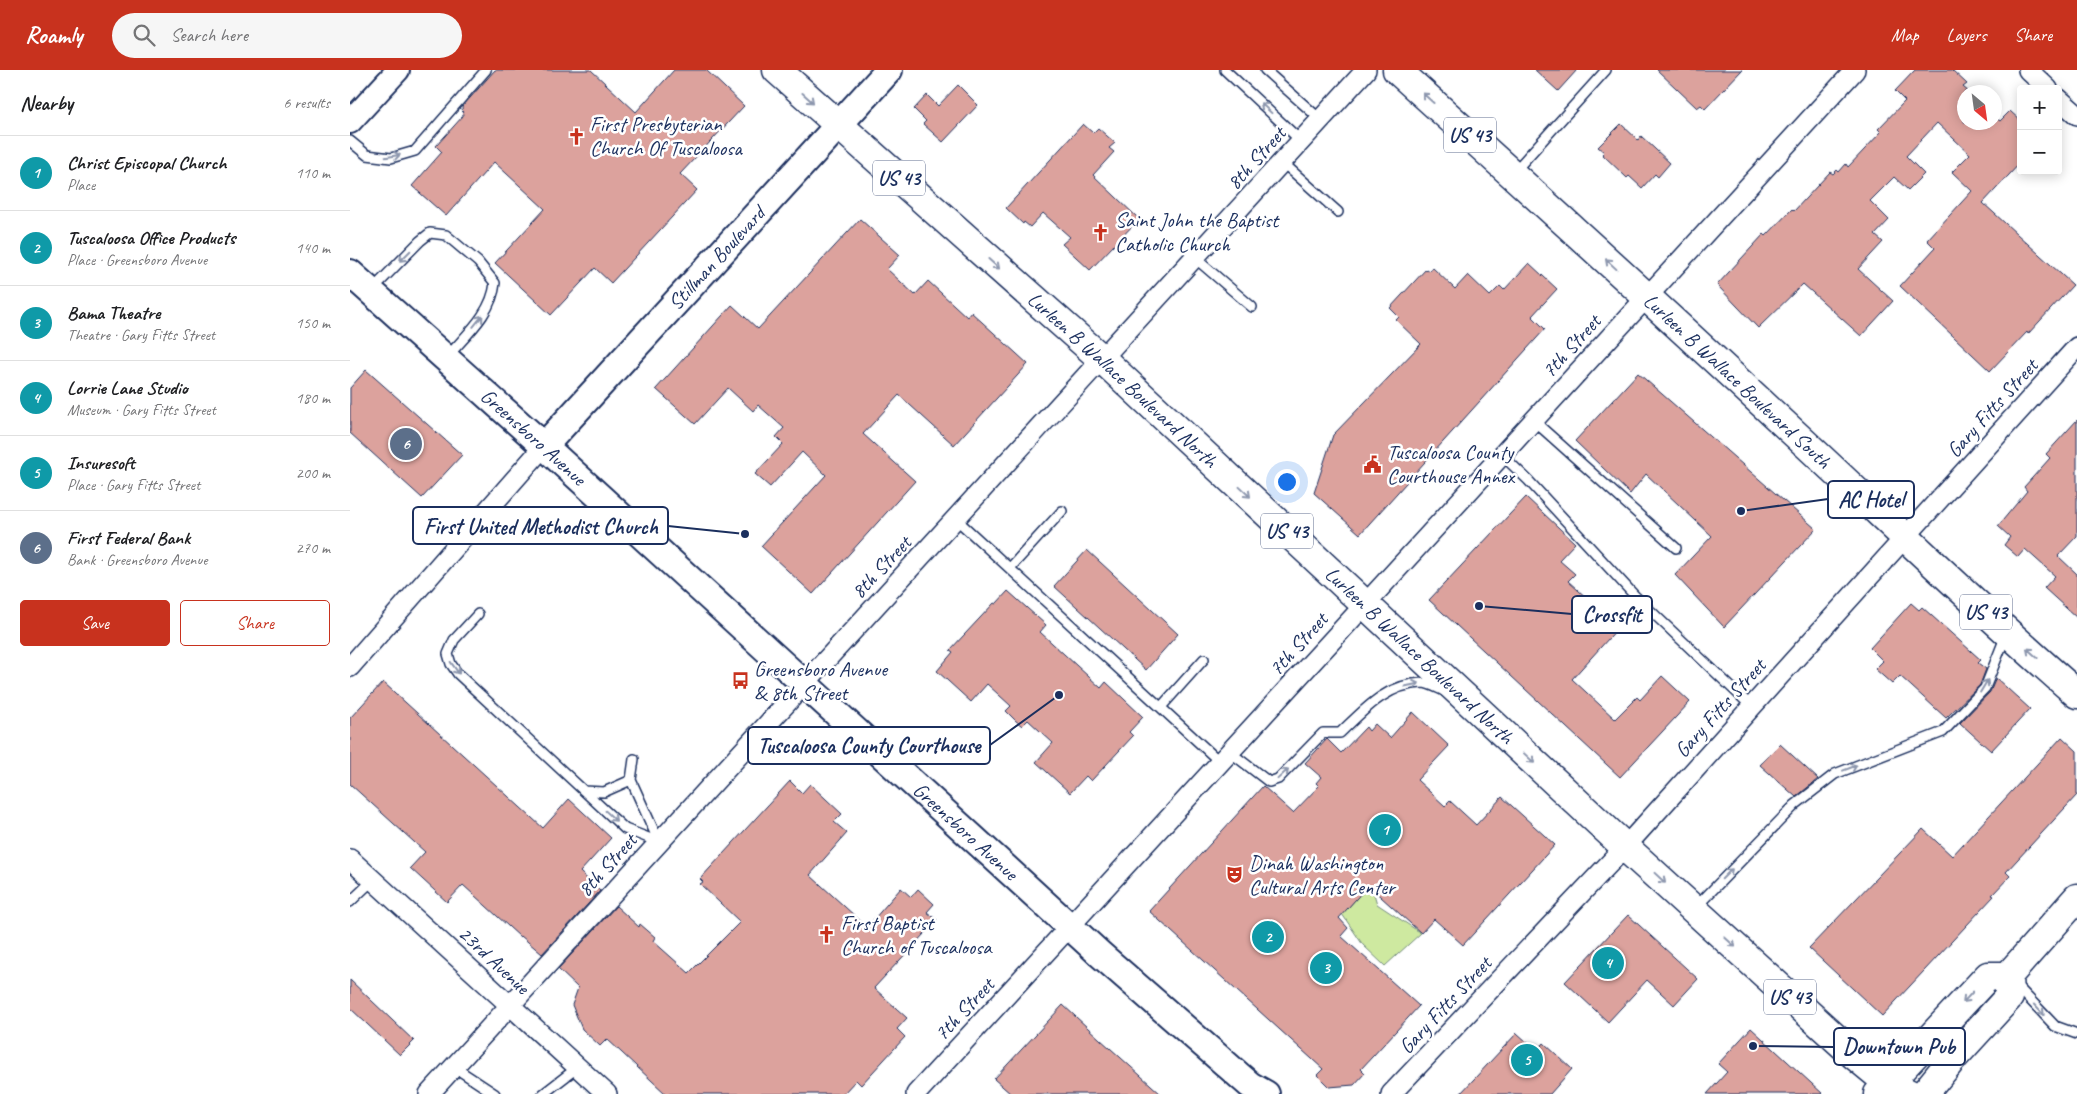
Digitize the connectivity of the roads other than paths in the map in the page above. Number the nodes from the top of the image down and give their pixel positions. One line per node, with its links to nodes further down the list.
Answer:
1 (398, 70): 16 (street)
2 (486, 70): 18 (lane, one-way to 2)
3 (777, 70): 17 (main road, Lurleen B Wallace Boulevard North / US 43, one-way to 17)
4 (890, 70): 17 (main road, Stillman Boulevard)
5 (1225, 70): 19 (lane, one-way to 5)
6 (1265, 70): 15 (lane)
7 (1366, 70): 15 (street, 8th Street)
8 (1397, 70): 21 (main road, Lurleen B Wallace Boulevard South / US 43, one-way to 8)
9 (1606, 70): 21 (lane)
10 (1855, 70): 26 (street, 7th Street)
11 (2028, 70): 12 (street)
12 (2044, 85)
13 (2062, 102): 14 (street)
14 (2077, 116)
15 (1321, 120): 19 (street, 8th Street)
16 (350, 122)
17 (839, 125): 30 (main road, Lurleen B Wallace Boulevard North / US 43, one-way to 30); 32 (main road, Stillman Boulevard)
18 (350, 141)
19 (1302, 141): 20 (street, 8th Street)
20 (1282, 162): 22 (lane); 23 (street, 8th Street)
21 (1513, 174): 26 (main road, Lurleen B Wallace Boulevard South / US 43, one-way to 21)
22 (1338, 212)
23 (1195, 258): 27 (lane); 30 (street, 8th Street)
24 (350, 273): 25 (main road, Greensboro Avenue)
25 (370, 291): 29 (main road, Greensboro Avenue); 29 (lane, one-way to 25)
26 (1646, 298): 31 (street, 7th Street); 36 (main road, Lurleen B Wallace Boulevard South / US 43)
27 (1252, 307)
28 (2077, 348): 36 (street, Gary Fitts Street)
29 (446, 358): 32 (main road, Greensboro Avenue)
30 (1102, 360): 35 (street, 8th Street); 39 (main road, Lurleen B Wallace Boulevard North / US 43, one-way to 39)
31 (1534, 420): 33 (street, 7th Street); 37 (lane)
32 (544, 446): 43 (street); 44 (main road, Greensboro Avenue)
33 (1502, 455): 39 (street, 7th Street); 47 (lane)
34 (1062, 511): 38 (lane)
35 (956, 519): 38 (lane); 44 (street, 8th Street)
36 (1904, 538): 41 (main road, Lurleen B Wallace Boulevard South / US 43); 47 (street, Gary Fitts Street)
37 (1676, 548)
38 (1010, 568): 48 (lane)
39 (1365, 604): 46 (main road, Lurleen B Wallace Boulevard North / US 43); 49 (street, 7th Street)
40 (478, 614): 52 (lane, one-way to 52)
41 (2008, 631): 45 (main road, Lurleen B Wallace Boulevard South / US 43, one-way to 41); 59 (lane, one-way to 41)
42 (1204, 659): 48 (lane)
43 (350, 667)
44 (804, 684): 53 (street, 8th Street); 60 (main road, Greensboro Avenue)
45 (2077, 694)
46 (1468, 700): 49 (lane, one-way to 46); 54 (main road, Lurleen B Wallace Boulevard North / US 43, one-way to 54)
47 (1751, 706): 54 (street, Gary Fitts Street)
48 (1161, 708): 49 (lane)
49 (1225, 757): 60 (street, 7th Street)
50 (634, 759): 51 (lane)
51 (631, 780): 52 (lane); 53 (lane)
52 (584, 791): 53 (lane, one-way to 53)
53 (658, 842): 62 (street, 8th Street)
54 (1625, 847): 59 (main road, Lurleen B Wallace Boulevard North / US 43, one-way to 59); 73 (street, Gary Fitts Street)
55 (350, 859): 56 (street, 23rd Avenue)
56 (373, 880): 58 (lane); 62 (street, 23rd Avenue)
57 (2077, 898): 61 (main road)
58 (350, 902)
59 (1694, 909): 66 (main road, Lurleen B Wallace Boulevard North / US 43, one-way to 66)
60 (1070, 927): 67 (main road, Greensboro Avenue); 72 (street, 7th Street)
61 (2008, 976): 63 (lane, one-way to 63); 66 (main road, one-way to 66); 74 (main road)
62 (510, 1005): 64 (street, 8th Street); 65 (street, 23rd Avenue)
63 (2077, 1034)
64 (454, 1067): 68 (street, 8th Street); 69 (lane)
65 (578, 1067): 70 (lane); 71 (street, 23rd Avenue)
66 (1892, 1090)
67 (1257, 1091)
68 (429, 1094)
69 (495, 1094)
70 (543, 1094)
71 (607, 1094)
72 (916, 1094)
73 (1391, 1094)
74 (1924, 1094)

